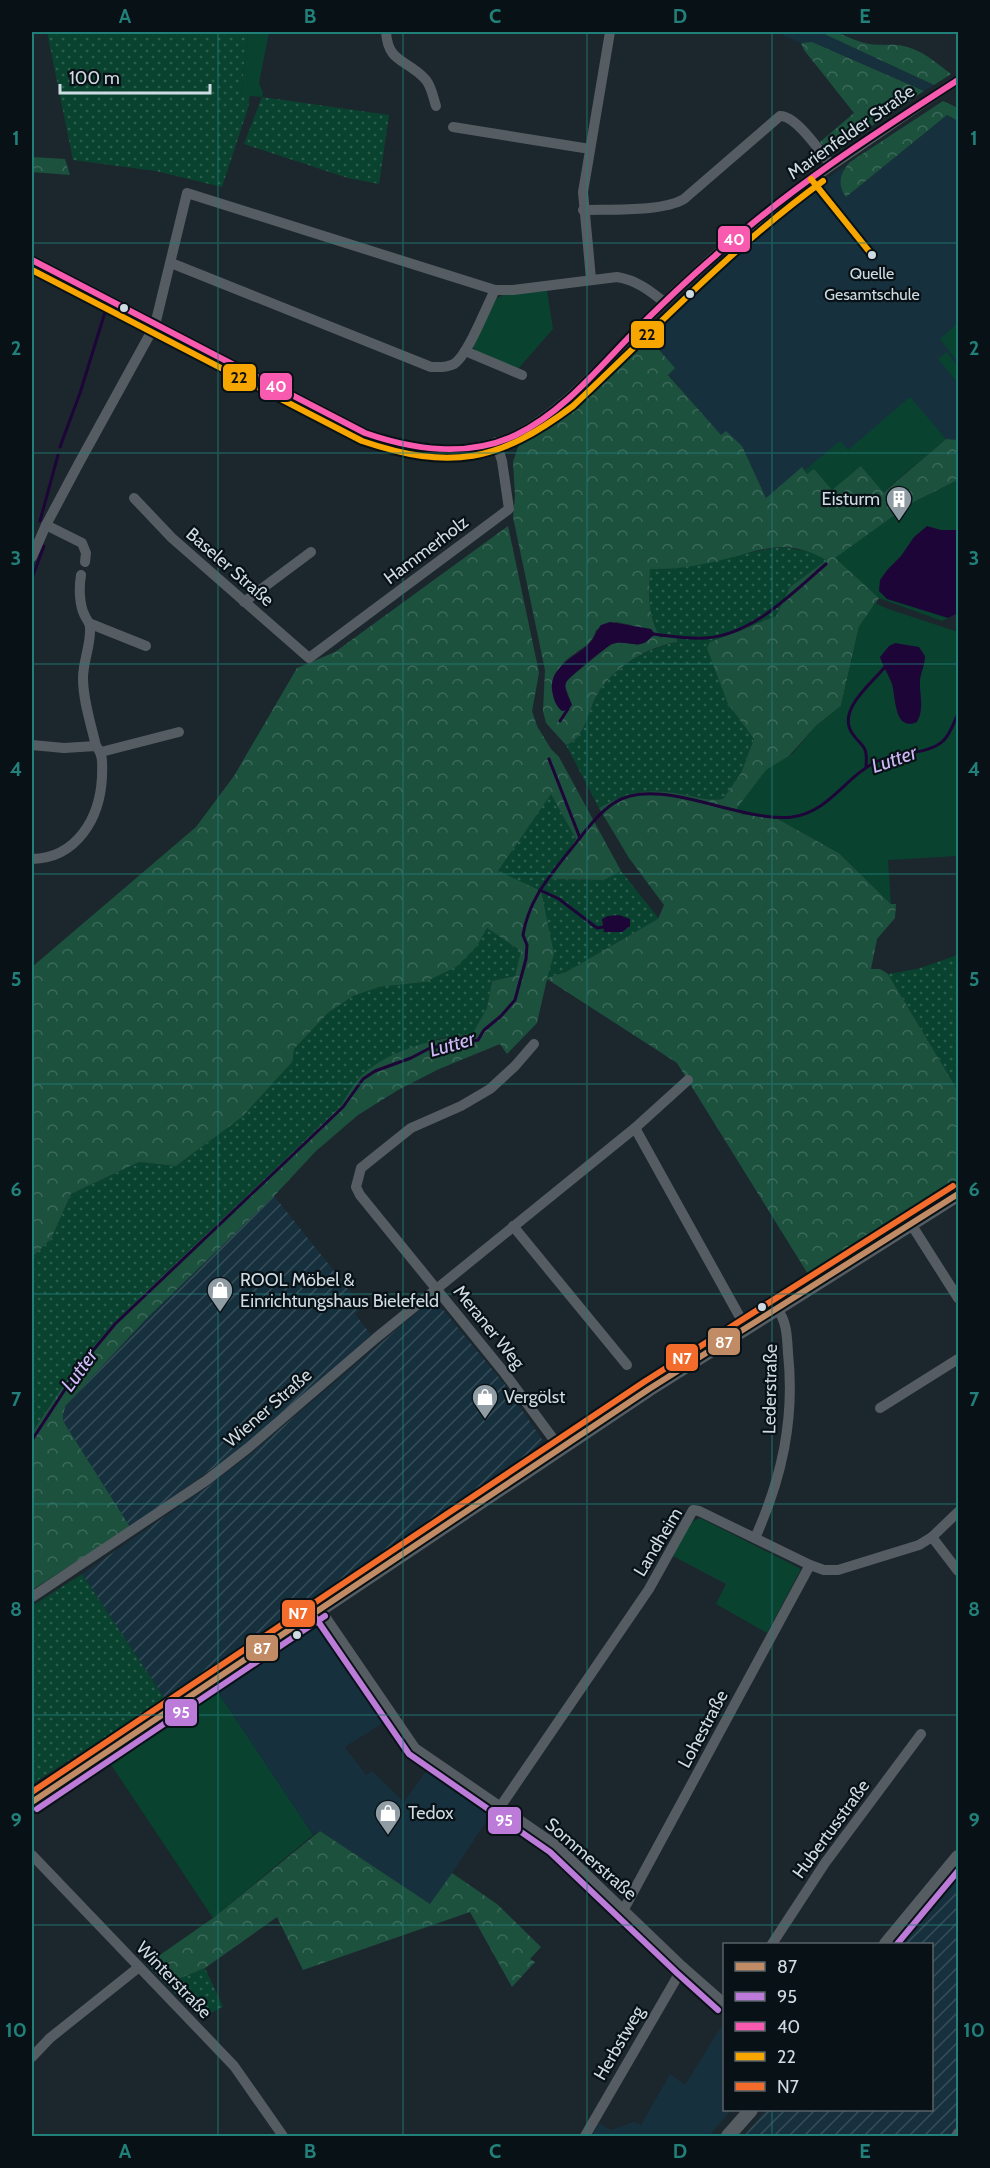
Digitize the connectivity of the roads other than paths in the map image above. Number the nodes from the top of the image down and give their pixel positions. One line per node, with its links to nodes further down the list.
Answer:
1 (386, 32): 4 (street)
2 (610, 32): 6 (street)
3 (958, 80): 7 (street, Marienfelder Straße)
4 (436, 106)
5 (453, 127): 6 (street)
6 (590, 149): 8 (street)
7 (831, 165): 8 (street); 13 (street, Marienfelder Straße)
8 (584, 210): 11 (street)
9 (32, 260): 14 (street, Marienfelder Straße)
10 (171, 263): 12 (street); 14 (street); 15 (street)
11 (591, 279): 12 (street); 13 (street)
12 (495, 290): 15 (street)
13 (664, 302): 17 (street, Marienfelder Straße)
14 (155, 325): 17 (street, Marienfelder Straße); 19 (street)
15 (465, 351): 16 (street)
16 (522, 375)
17 (496, 442): 28 (street, Hammerholz)
18 (134, 498): 25 (street, Baseler Straße)
19 (46, 525): 20 (street); 23 (street)
20 (34, 542): 22 (street)
21 (311, 552): 25 (street)
22 (32, 557)
23 (85, 562)
24 (81, 575): 26 (street)
25 (244, 602): 28 (street, Baseler Straße)
26 (90, 624): 27 (street); 31 (street)
27 (146, 645)
28 (309, 658)
29 (179, 732): 31 (street)
30 (32, 745): 31 (street)
31 (99, 749): 32 (street)
32 (32, 859)
33 (534, 1044): 39 (street, Meraner Weg)
34 (688, 1080): 35 (street, Wiener Straße)
35 (635, 1128): 38 (street, Wiener Straße); 42 (street)
36 (958, 1194): 37 (main road)
37 (911, 1224): 40 (street); 41 (main road)
38 (513, 1226): 39 (street, Wiener Straße); 44 (street)
39 (436, 1287): 46 (street, Meraner Weg); 52 (street, Wiener Straße)
40 (958, 1298)
41 (777, 1309): 42 (main road); 49 (street, Lederstraße)
42 (746, 1328): 46 (main road)
43 (958, 1359): 45 (street)
44 (627, 1365)
45 (880, 1408)
46 (560, 1448): 53 (main road)
47 (958, 1512): 48 (street, Landheim)
48 (932, 1537): 50 (street, Landheim); 51 (street)
49 (755, 1538): 50 (street, Landheim); 56 (street, Landheim)
50 (810, 1565): 59 (street, Lohestraße)
51 (958, 1570)
52 (32, 1597)
53 (320, 1609): 55 (main road); 56 (street, Sommerstraße)
54 (921, 1734): 60 (street, Hubertusstraße)
55 (32, 1802)
56 (500, 1807): 59 (street, Sommerstraße)
57 (32, 1855): 62 (street, Winterstraße)
58 (958, 1857): 61 (street)
59 (624, 1909): 63 (street, Sommerstraße)
60 (773, 1943)
61 (887, 1943)
62 (139, 1967): 65 (street); 67 (street, Winterstraße)
63 (683, 1967): 64 (street, Sommerstraße); 68 (street, Herbstweg)
64 (723, 2002)
65 (32, 2057)
66 (749, 2111): 69 (street)
67 (283, 2136)
68 (585, 2136)
69 (728, 2136)

